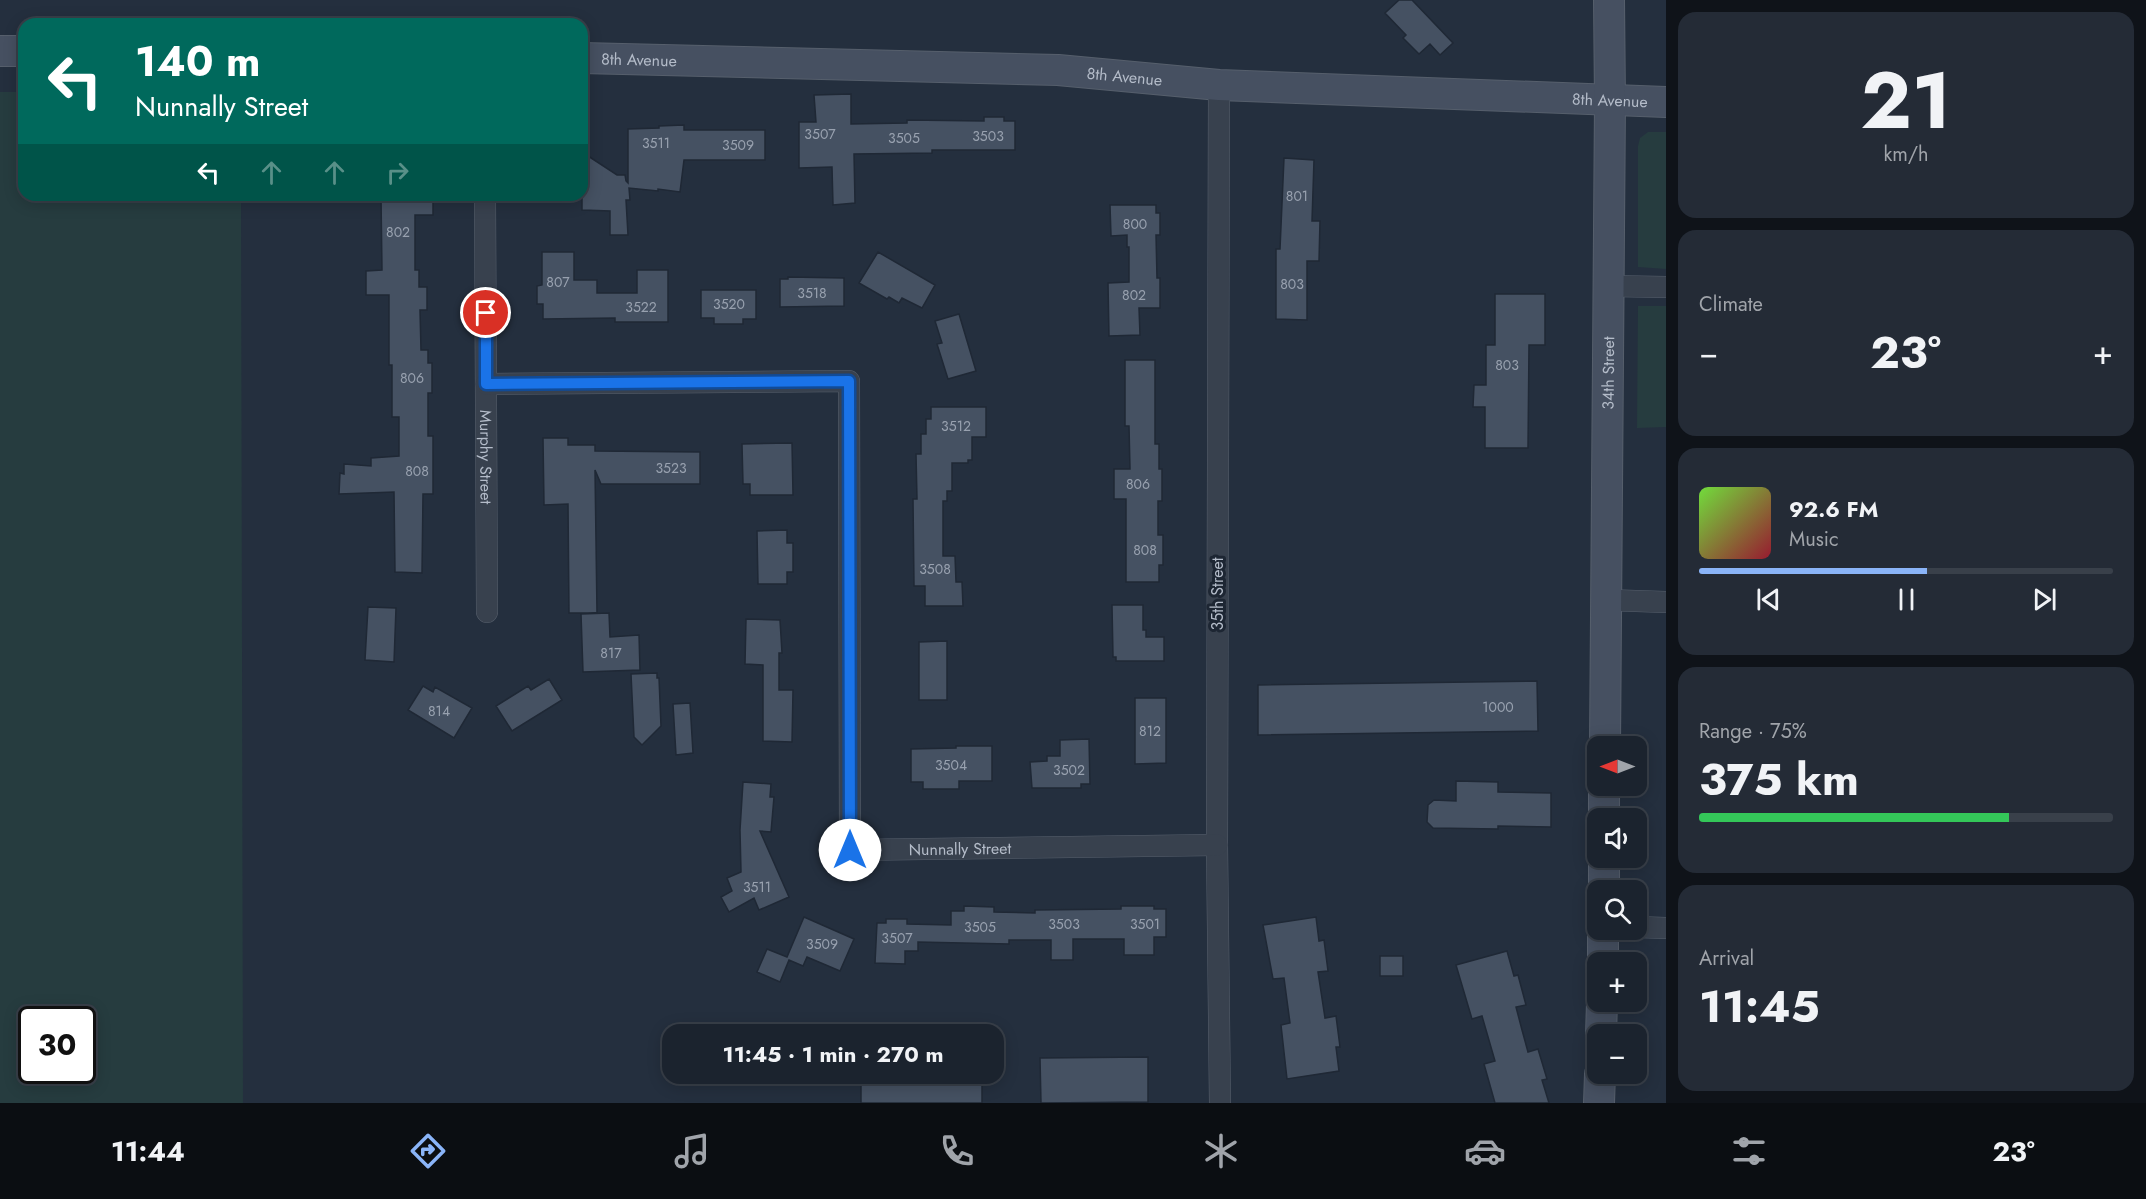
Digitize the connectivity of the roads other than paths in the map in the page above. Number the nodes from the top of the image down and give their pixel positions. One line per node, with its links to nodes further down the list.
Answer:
1 (1609, 0): 6 (street, 34th Street)
2 (0, 51): 3 (street)
3 (18, 51)
4 (588, 58): 5 (street, 8th Avenue)
5 (1219, 85): 6 (street, 8th Avenue); 16 (street, 35th Street)
6 (1610, 101): 7 (street, 8th Avenue); 9 (street, 34th Street)
7 (1666, 102)
8 (485, 201): 11 (street, Murphy Street)
9 (1608, 286): 10 (street); 12 (street, 34th Street)
10 (1666, 287)
11 (486, 384): 14 (street, Murphy Street); 16 (street, Nunnally Street)
12 (1606, 600): 13 (street); 15 (street, 34th Street)
13 (1666, 602)
14 (487, 612)
15 (1605, 736)
16 (1216, 845): 20 (street, 35th Street)
17 (1647, 927): 18 (street)
18 (1666, 928)
19 (1600, 1084): 21 (street)
20 (1220, 1103)
21 (1599, 1103)

